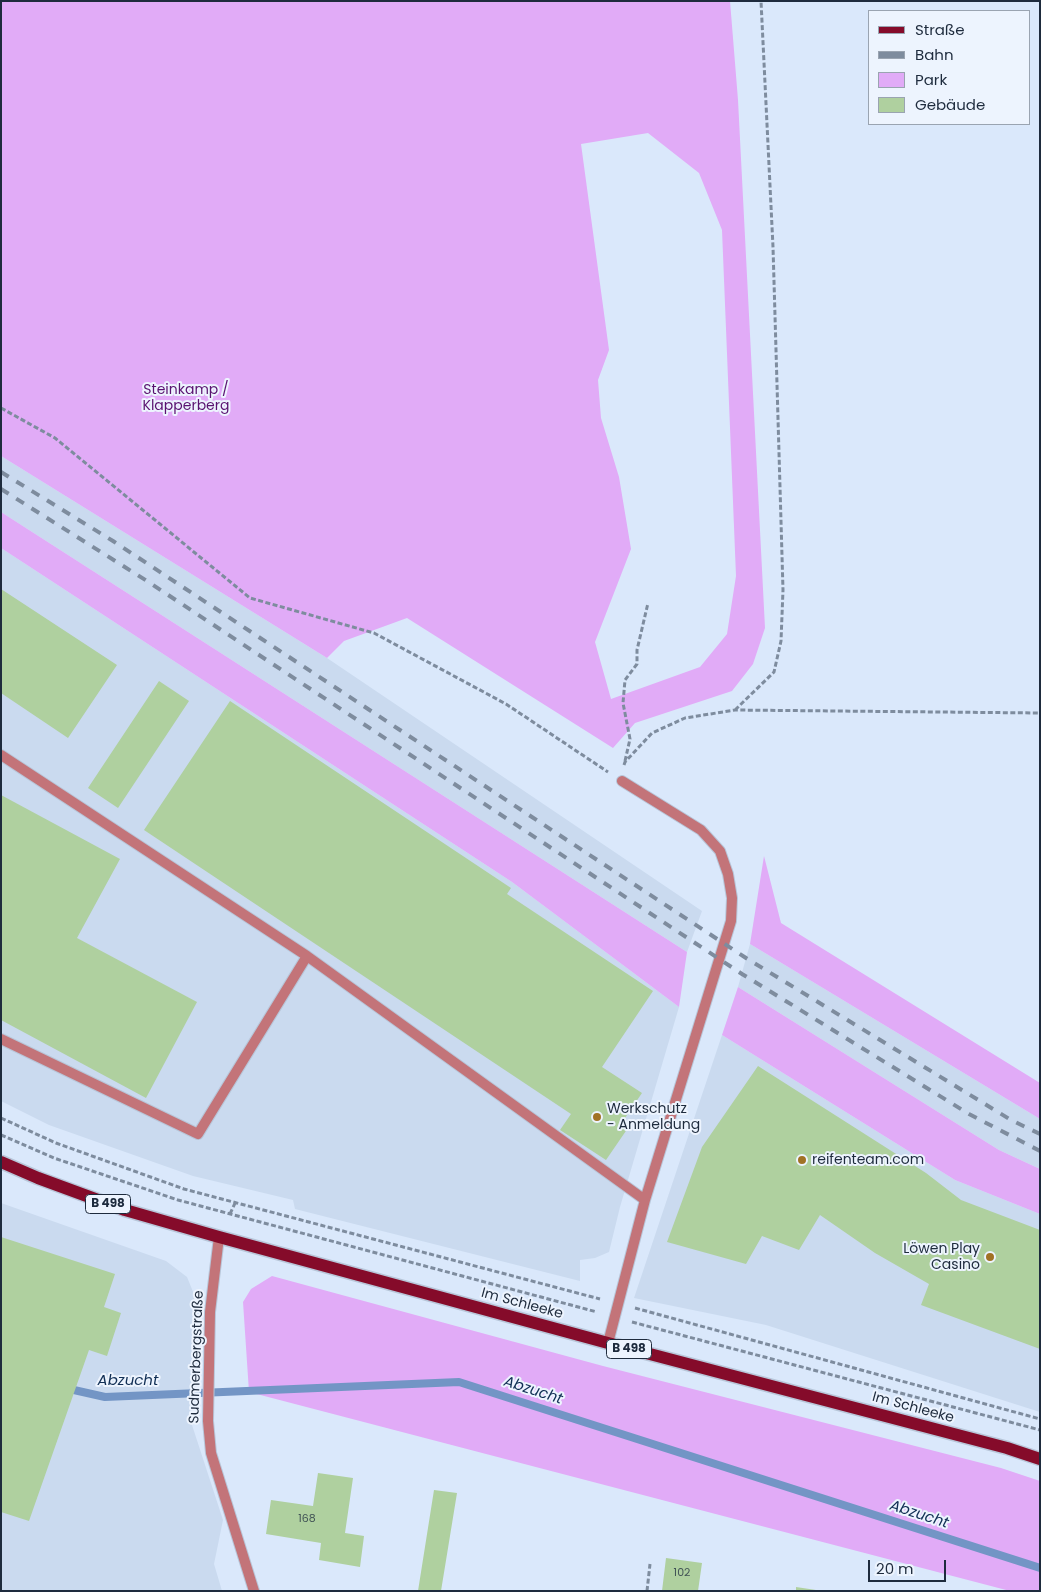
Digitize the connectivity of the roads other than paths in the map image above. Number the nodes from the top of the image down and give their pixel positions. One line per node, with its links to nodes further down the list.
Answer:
1 (1, 755): 3 (street)
2 (622, 781): 6 (street)
3 (307, 956): 4 (street); 6 (street)
4 (1, 1039)
5 (1, 1162): 7 (main road, Im Schleeke / B 498)
6 (645, 1200): 8 (street)
7 (219, 1237): 8 (main road, Im Schleeke / B 498); 10 (street, Sudmerbergstraße)
8 (608, 1343): 9 (main road, Im Schleeke / B 498)
9 (1040, 1459)
10 (254, 1591)

